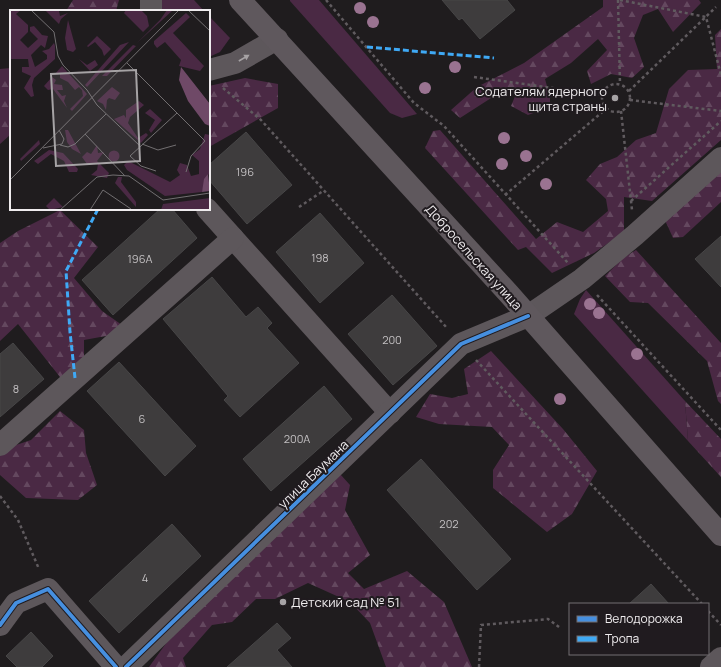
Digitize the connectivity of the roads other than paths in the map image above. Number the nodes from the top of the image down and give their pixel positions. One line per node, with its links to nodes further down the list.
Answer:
1 (240, 0): 2 (main road, Добросельская улица)
2 (277, 39): 3 (street, one-way to 2); 7 (main road, Добросельская улица)
3 (210, 70)
4 (721, 158): 7 (street, улица Баумана)
5 (208, 210): 6 (street)
6 (233, 238): 8 (street); 9 (street)
7 (528, 316): 8 (street, улица Баумана); 10 (main road, Добросельская улица)
8 (390, 413): 14 (street, улица Баумана)
9 (0, 445)
10 (721, 535)
11 (0, 625): 13 (street)
12 (721, 658): 15 (street)
13 (116, 667)
14 (126, 667)
15 (712, 667)

